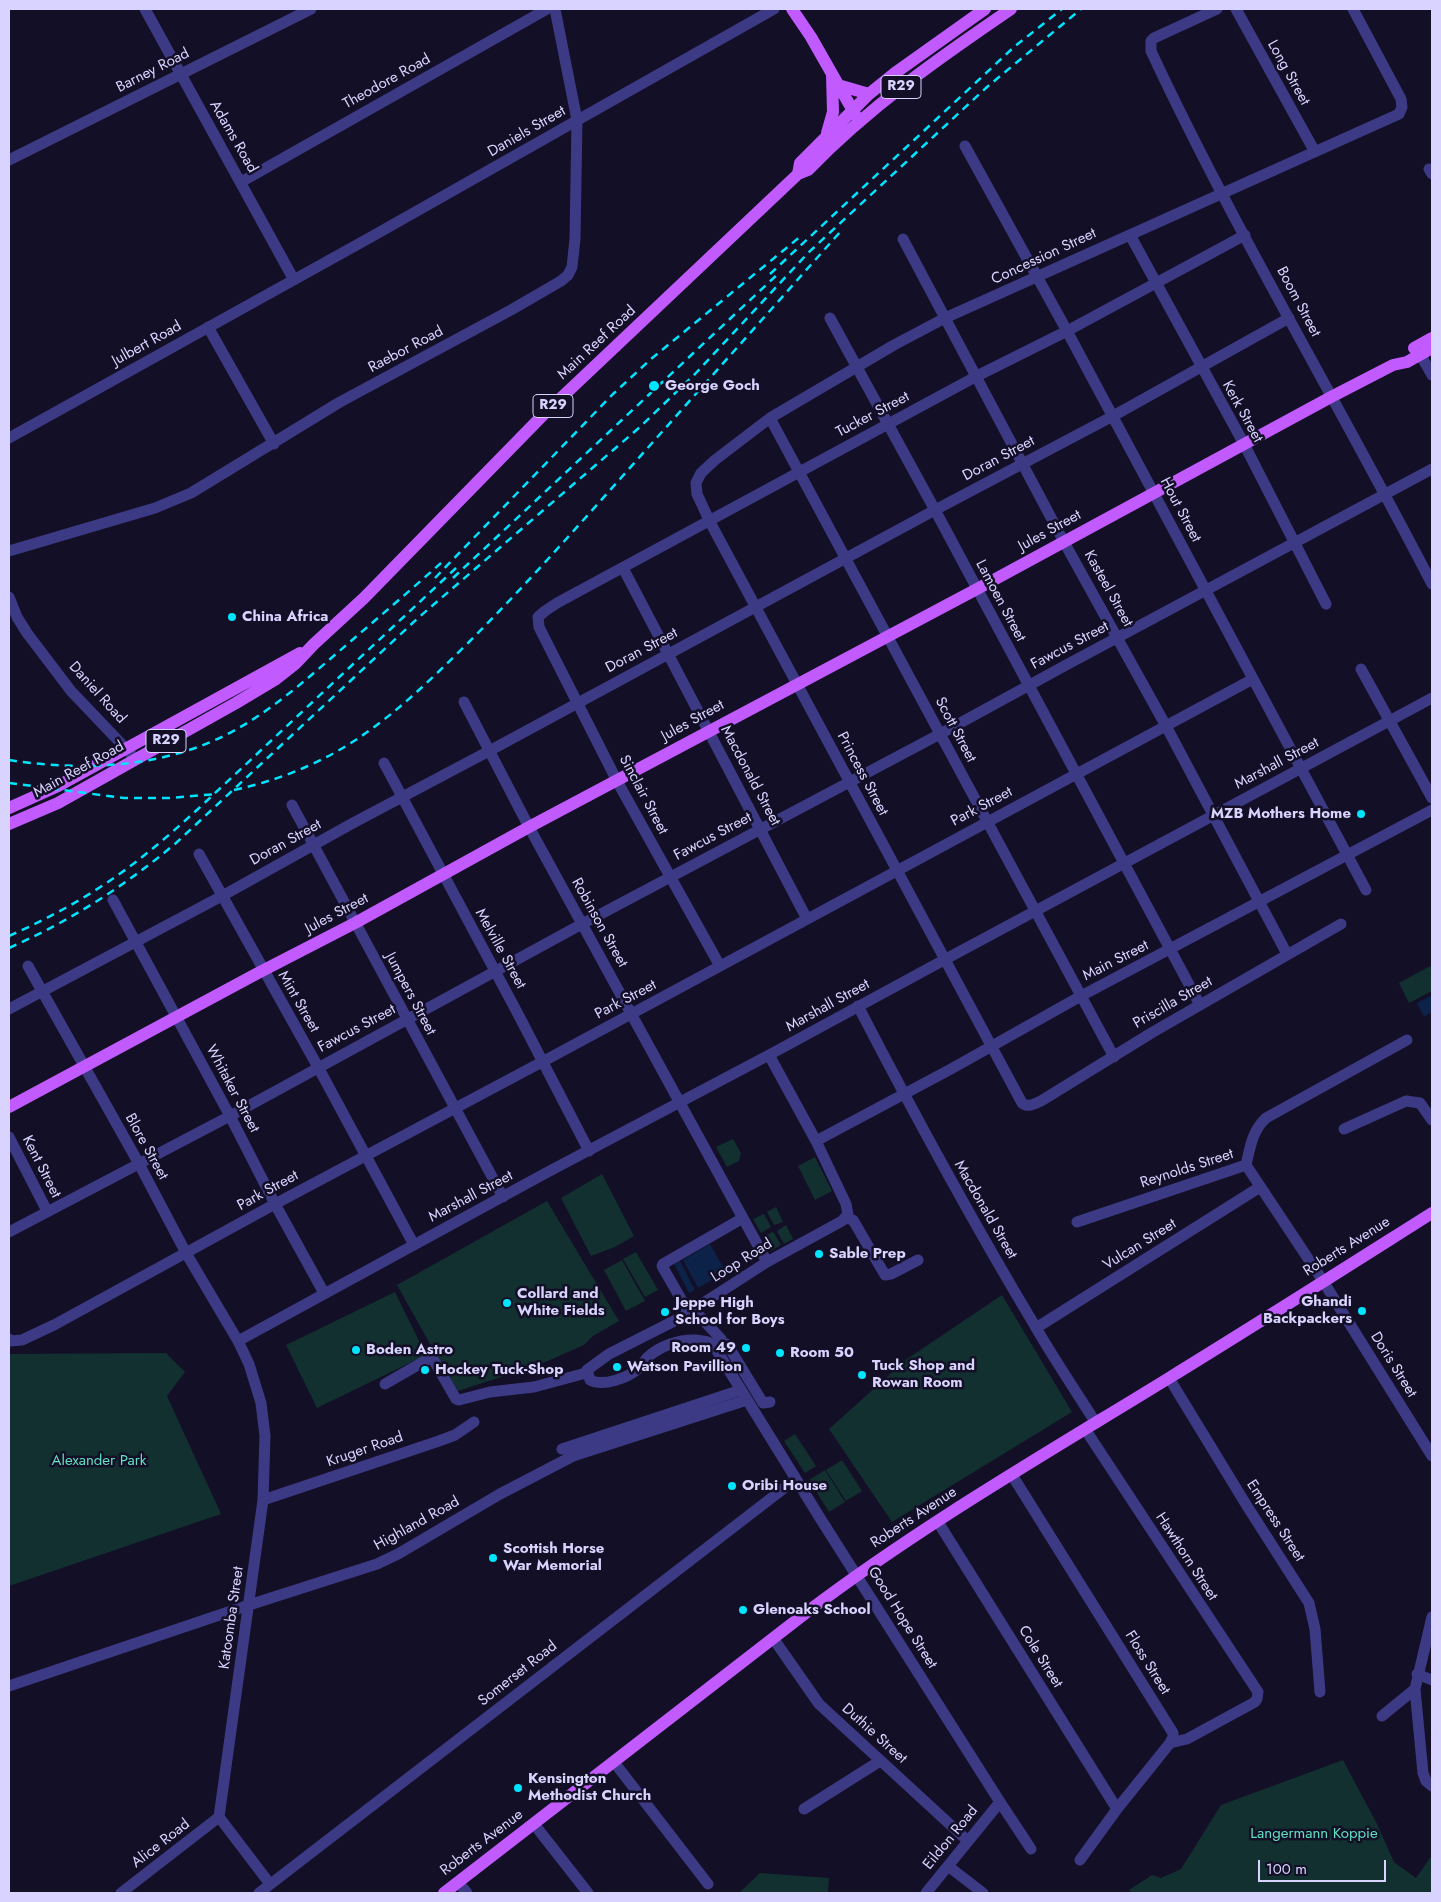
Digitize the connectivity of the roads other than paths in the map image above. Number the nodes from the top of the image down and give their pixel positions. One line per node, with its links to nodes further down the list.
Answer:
1 (145, 9): 12 (street, Adams Road)
2 (311, 9): 12 (street, Barney Road)
3 (547, 9): 23 (street, Theodore Road)
4 (554, 9): 16 (street, Raebor Road)
5 (774, 9): 16 (street, Daniels Street)
6 (792, 9): 13 (main road)
7 (986, 9): 14 (main road, Main Reef Road / R29)
8 (1011, 9): 17 (main road, Main Reef Road / R29)
9 (1217, 9): 24 (street, Boom Street)
10 (1236, 9): 20 (street, Long Street)
11 (1353, 9): 20 (street, Concession Street)
12 (180, 74): 21 (street, Barney Road); 23 (street, Adams Road)
13 (835, 79): 14 (main road); 15 (main road); 18 (main road)
14 (869, 94): 15 (main road, Main Reef Road / R29)
15 (852, 109): 17 (main road); 18 (main road, Main Reef Road / R29)
16 (578, 120): 29 (street, Daniels Street); 48 (street, Raebor Road)
17 (859, 121): 22 (main road, Main Reef Road / R29)
18 (825, 138): 22 (main road, Main Reef Road / R29)
19 (965, 146): 28 (street, Hout Street)
20 (1315, 152): 24 (street, Concession Street)
21 (9, 160)
22 (798, 174): 72 (main road, Main Reef Road / R29)
23 (241, 182): 29 (street, Adams Road)
24 (1222, 193): 25 (street, Concession Street); 26 (street, Boom Street)
25 (1130, 235): 28 (street, Concession Street); 30 (street, Kerk Street)
26 (1244, 235): 30 (street, Tucker Street); 33 (street, Boom Street)
27 (903, 238): 32 (street, Kasteel Street)
28 (1037, 277): 32 (street, Concession Street); 35 (street, Hout Street)
29 (294, 280): 34 (street, Julbert Road)
30 (1155, 282): 35 (street, Tucker Street); 40 (street, Kerk Street)
31 (830, 318): 39 (street, Lamoen Street)
32 (945, 318): 39 (street, Concession Street); 42 (street, Kasteel Street)
33 (1289, 318): 40 (street, Doran Street); 43 (street, Boom Street)
34 (208, 327): 47 (street, Julbert Road); 48 (street)
35 (1067, 331): 42 (street, Tucker Street); 44 (street, Hout Street)
36 (1432, 338): 38 (main road, Jules Street)
37 (1432, 348): 38 (main road, Jules Street)
38 (1418, 351): 41 (street); 43 (main road, Jules Street)
39 (856, 367): 45 (street, Concession Street); 46 (street, Lamoen Street)
40 (1201, 367): 44 (street, Doran Street); 49 (street, Kerk Street)
41 (1432, 375)
42 (977, 376): 46 (street, Tucker Street); 51 (street, Kasteel Street)
43 (1331, 397): 49 (main road, Jules Street); 55 (street, Boom Street)
44 (1112, 416): 51 (street, Doran Street); 54 (street, Hout Street)
45 (770, 418): 50 (street, Concession Street); 53 (street, Scott Street)
46 (888, 424): 53 (street, Tucker Street); 56 (street, Lamoen Street)
47 (12, 437)
48 (274, 444): 60 (street, Raebor Road)
49 (1244, 444): 54 (main road, Jules Street); 59 (street, Kerk Street)
50 (715, 460): 57 (street, Princess Street)
51 (1023, 463): 56 (street, Doran Street); 58 (street, Kasteel Street)
52 (1432, 469): 55 (street, Fawcus Street)
53 (800, 471): 57 (street, Tucker Street); 61 (street, Scott Street)
54 (1154, 493): 58 (main road, Jules Street); 65 (street, Hout Street)
55 (1386, 493): 59 (street, Fawcus Street); 63 (street, Boom Street)
56 (935, 510): 61 (street, Doran Street); 64 (street, Lamoen Street)
57 (710, 522): 62 (street, Tucker Street); 68 (street, Princess Street)
58 (1064, 542): 64 (main road, Jules Street); 71 (street, Kasteel Street)
59 (1295, 543): 65 (street, Fawcus Street); 67 (street, Kerk Street)
60 (9, 551)
61 (846, 558): 68 (street, Doran Street); 69 (street, Scott Street)
62 (623, 568): 70 (street, Tucker Street); 73 (street, Macdonald Street)
63 (1432, 583)
64 (977, 589): 69 (main road, Jules Street); 77 (street, Lamoen Street)
65 (1206, 591): 71 (street, Fawcus Street); 75 (street, Hout Street)
66 (11, 601): 85 (street, Daniel Road)
67 (1326, 604)
68 (756, 606): 73 (street, Doran Street); 76 (street, Princess Street)
69 (887, 636): 76 (main road, Jules Street); 84 (street, Scott Street)
70 (544, 637): 80 (street, Sinclair Street)
71 (1118, 638): 77 (street, Fawcus Street); 82 (street, Kasteel Street)
72 (314, 644): 85 (main road, Main Reef Road / R29); 87 (main road, Main Reef Road / R29)
73 (668, 653): 80 (street, Doran Street); 83 (street, Macdonald Street)
74 (1361, 669): 81 (street)
75 (1253, 679): 82 (street, Park Street); 89 (street, Hout Street)
76 (797, 685): 83 (main road, Jules Street); 93 (street, Princess Street)
77 (1028, 686): 84 (street, Fawcus Street); 91 (street, Lamoen Street)
78 (1432, 698): 81 (street, Marshall Street)
79 (464, 702): 86 (street, Robinson Street)
80 (578, 702): 86 (street, Doran Street); 92 (street, Sinclair Street)
81 (1390, 720): 89 (street, Marshall Street); 96 (street)
82 (1166, 726): 91 (street, Park Street); 100 (street, Kasteel Street)
83 (710, 731): 92 (main road, Jules Street); 104 (street, Macdonald Street)
84 (940, 734): 93 (street, Fawcus Street); 101 (street, Scott Street)
85 (126, 748): 87 (street, Daniel Road); 90 (main road, Main Reef Road / R29)
86 (491, 750): 95 (street, Doran Street); 103 (street, Robinson Street)
87 (136, 758): 94 (main road, Main Reef Road / R29)
88 (384, 762): 95 (street, Melville Street)
89 (1302, 768): 100 (street, Marshall Street); 107 (street, Hout Street)
90 (82, 773): 94 (main road); 98 (main road, Main Reef Road / R29)
91 (1075, 774): 101 (street, Park Street); 108 (street, Lamoen Street)
92 (617, 781): 103 (main road, Jules Street); 111 (street, Sinclair Street)
93 (849, 782): 104 (street, Fawcus Street); 109 (street, Princess Street)
94 (90, 783): 102 (main road, Main Reef Road / R29)
95 (402, 798): 105 (street, Doran Street); 110 (street, Melville Street)
96 (1432, 798)
97 (292, 805): 105 (street, Jumpers Street)
98 (9, 808)
99 (1432, 810): 107 (street, Main Street)
100 (1212, 816): 108 (street, Marshall Street); 115 (street, Kasteel Street)
101 (987, 821): 109 (street, Park Street); 116 (street, Scott Street)
102 (9, 824)
103 (529, 827): 110 (main road, Jules Street); 119 (street, Robinson Street)
104 (761, 828): 111 (street, Fawcus Street); 117 (street, Macdonald Street)
105 (313, 845): 113 (street, Doran Street); 118 (street, Jumpers Street)
106 (199, 854): 113 (street, Mint Street)
107 (1348, 855): 112 (street, Hout Street); 115 (street, Main Street)
108 (1124, 864): 116 (street, Marshall Street); 122 (street, Lamoen Street)
109 (897, 870): 117 (street, Park Street); 124 (street, Princess Street)
110 (443, 876): 118 (main road, Jules Street); 128 (street, Melville Street)
111 (671, 877): 119 (street, Fawcus Street); 126 (street, Sinclair Street)
112 (1366, 890)
113 (222, 896): 121 (street, Doran Street); 127 (street, Mint Street)
114 (113, 900): 121 (street, Whitaker Street)
115 (1259, 903): 122 (street, Main Street); 123 (street, Kasteel Street)
116 (1035, 911): 124 (street, Marshall Street); 130 (street, Scott Street)
117 (808, 918): 126 (street, Park Street)
118 (355, 923): 127 (main road, Jules Street); 136 (street, Jumpers Street)
119 (582, 924): 128 (street, Fawcus Street); 134 (street, Robinson Street)
120 (1341, 924): 123 (street, Priscilla Street)
121 (136, 941): 129 (street, Doran Street); 135 (street, Whitaker Street)
122 (1171, 950): 130 (street, Main Street); 131 (street, Lamoen Street)
123 (1287, 954): 131 (street, Priscilla Street)
124 (944, 960): 132 (street, Marshall Street); 138 (street, Princess Street)
125 (28, 966): 129 (street, Blore Street)
126 (720, 966): 134 (street, Park Street)
127 (263, 970): 135 (main road, Jules Street); 143 (street, Mint Street)
128 (496, 972): 136 (street, Fawcus Street); 141 (street, Melville Street)
129 (41, 991): 133 (street, Doran Street); 142 (street, Blore Street)
130 (1081, 996): 138 (street, Main Street); 140 (street, Scott Street)
131 (1200, 1005): 140 (street, Priscilla Street)
132 (858, 1006): 139 (street, Marshall Street); 144 (street, Macdonald Street)
133 (9, 1009)
134 (631, 1014): 141 (street, Park Street); 145 (street, Robinson Street)
135 (176, 1018): 142 (main road, Jules Street); 149 (street, Whitaker Street)
136 (406, 1020): 143 (street, Fawcus Street); 148 (street, Jumpers Street)
137 (1407, 1040): 157 (street, Reynolds Street)
138 (991, 1047): 144 (street, Main Street); 146 (street, Princess Street)
139 (769, 1055): 145 (street, Marshall Street); 153 (street)
140 (1114, 1057): 146 (street, Priscilla Street)
141 (542, 1062): 148 (street, Park Street); 154 (street, Melville Street)
142 (84, 1066): 147 (main road, Jules Street); 156 (street, Blore Street)
143 (318, 1067): 149 (street, Fawcus Street); 155 (street, Mint Street)
144 (904, 1094): 153 (street, Main Street); 174 (street, Macdonald Street)
145 (679, 1102): 154 (street, Marshall Street); 163 (street, Robinson Street)
146 (1022, 1104)
147 (9, 1107)
148 (454, 1108): 155 (street, Park Street); 159 (street, Jumpers Street)
149 (230, 1116): 156 (street, Fawcus Street); 160 (street, Whitaker Street)
150 (1432, 1120): 151 (street)
151 (1344, 1129)
152 (9, 1137): 161 (street, Kent Street)
153 (816, 1141): 164 (street)
154 (589, 1151): 159 (street, Marshall Street)
155 (365, 1155): 160 (street, Park Street); 167 (street, Mint Street)
156 (138, 1162): 161 (street, Fawcus Street); 168 (street, Blore Street)
157 (1246, 1166): 158 (street, Doris Street); 165 (street, Reynolds Street)
158 (1260, 1187): 171 (street, Doris Street); 174 (street, Vulcan Street)
159 (502, 1197): 167 (street, Marshall Street)
160 (275, 1204): 168 (street, Park Street); 172 (street, Whitaker Street)
161 (47, 1211): 166 (street, Fawcus Street)
162 (1432, 1213): 171 (main road, Roberts Avenue)
163 (743, 1218): 170 (street, Robinson Street); 173 (street)
164 (845, 1218): 169 (street); 170 (street, Loop Road)
165 (1077, 1222)
166 (9, 1232)
167 (414, 1245): 172 (street, Marshall Street)
168 (186, 1253): 175 (street, Park Street); 176 (street, Blore Street)
169 (918, 1260)
170 (767, 1262): 173 (street, Loop Road)
171 (1323, 1281): 179 (main road, Roberts Avenue); 186 (street, Doris Street)
172 (324, 1292): 176 (street, Marshall Street)
173 (691, 1311): 177 (street); 178 (street, Loop Road)
174 (1036, 1328): 184 (street, Macdonald Street)
175 (10, 1340)
176 (238, 1341): 189 (street, Katoomba Street)
177 (722, 1345): 178 (street); 181 (street, Good Hope Street); 182 (street)
178 (586, 1372): 180 (street)
179 (1169, 1378): 184 (main road, Roberts Avenue); 199 (street, Empress Street)
180 (385, 1384)
181 (744, 1395): 185 (street); 188 (street, Good Hope Street); 192 (street, Highland Road)
182 (770, 1402)
183 (474, 1422): 189 (street, Kruger Road)
184 (1090, 1426): 187 (main road, Roberts Avenue); 201 (street, Hawthorn Street)
185 (562, 1449)
186 (1432, 1456)
187 (1012, 1475): 190 (main road, Roberts Avenue); 201 (street, Floss Street)
188 (796, 1479): 191 (street, Good Hope Street); 215 (street, Somerset Road)
189 (263, 1500): 192 (street, Katoomba Street)
190 (938, 1522): 191 (main road, Roberts Avenue); 206 (street, Cole Street)
191 (857, 1575): 194 (main road, Roberts Avenue); 205 (street, Good Hope Street)
192 (249, 1605): 197 (street, Highland Road); 208 (street, Katoomba Street)
193 (1432, 1617): 195 (street)
194 (773, 1638): 202 (street, Duthie Street); 203 (main road, Roberts Avenue)
195 (1417, 1674): 196 (street); 198 (street)
196 (1432, 1680)
197 (9, 1686)
198 (1415, 1689): 200 (street); 204 (street)
199 (1320, 1692)
200 (1382, 1716)
201 (1170, 1743): 206 (street)
202 (880, 1761): 207 (street); 210 (street, Duthie Street)
203 (614, 1762): 209 (main road, Roberts Avenue); 216 (street)
204 (1432, 1786)
205 (1000, 1802): 210 (street, Eildon Road); 211 (street, Good Hope Street)
206 (1117, 1809): 212 (street)
207 (804, 1810)
208 (218, 1817): 215 (street); 217 (street, Alice Road)
209 (534, 1824): 214 (main road, Roberts Avenue); 221 (street)
210 (968, 1841): 213 (street, Eildon Road)
211 (1031, 1849)
212 (1080, 1860)
213 (948, 1866): 222 (street, Eildon Road); 223 (street)
214 (458, 1882): 219 (main road, Roberts Avenue); 220 (street)
215 (270, 1884): 218 (street, Somerset Road)
216 (708, 1884)
217 (121, 1893)
218 (259, 1893)
219 (444, 1893)
220 (467, 1893)
221 (588, 1893)
222 (926, 1893)
223 (983, 1893)

